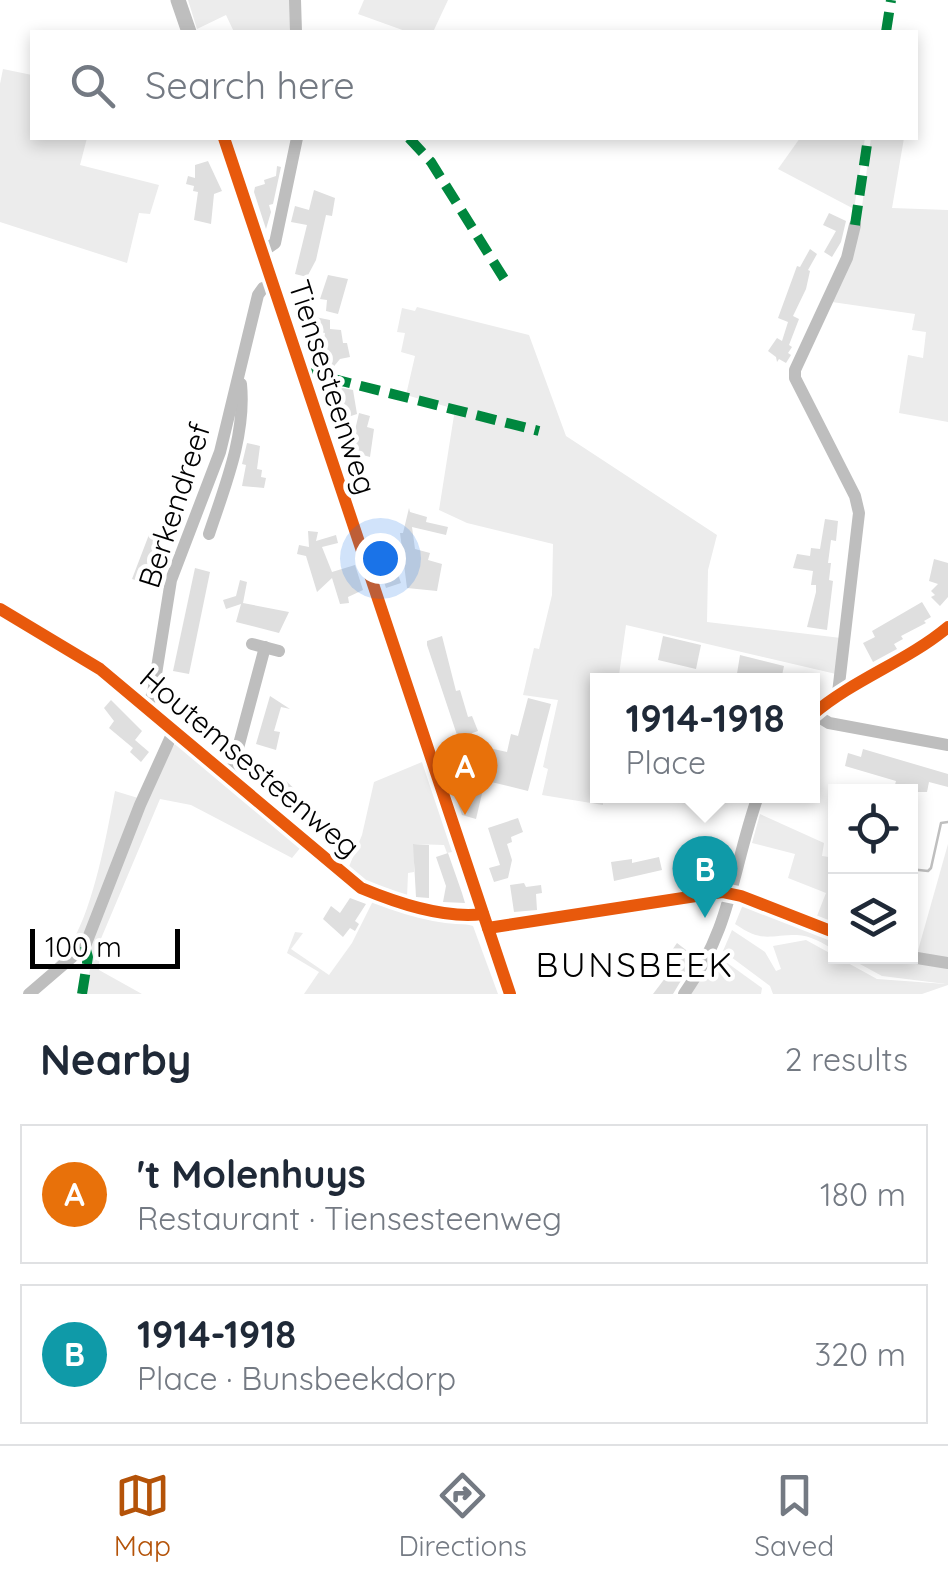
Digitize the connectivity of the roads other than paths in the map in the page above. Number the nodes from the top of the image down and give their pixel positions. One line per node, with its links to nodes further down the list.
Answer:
1 (178, 0): 3 (main road)
2 (295, 0): 4 (street)
3 (188, 30)
4 (296, 30)
5 (225, 140): 8 (main road, Tiensesteenweg)
6 (297, 140): 8 (street)
7 (855, 225): 15 (street)
8 (262, 252): 9 (main road, Tiensesteenweg)
9 (273, 285): 10 (street, Berkendreef); 24 (main road, Tiensesteenweg)
10 (238, 377): 11 (street, Berkendreef); 16 (street, Berkendreef)
11 (209, 534)
12 (0, 609): 16 (street, Houtemsesteenweg)
13 (948, 627): 15 (street)
14 (266, 648): 21 (street)
15 (838, 694): 17 (street)
16 (147, 707): 19 (street, Houtemsesteenweg)
17 (820, 708)
18 (820, 718): 20 (street)
19 (174, 730): 21 (street, Houtemsesteenweg); 28 (street)
20 (948, 745)
21 (230, 778): 24 (street, Houtemsesteenweg)
22 (754, 803): 23 (street)
23 (731, 892): 24 (street, Houtemsesteenweg); 25 (street); 30 (street)
24 (485, 921): 29 (main road, Tiensesteenweg)
25 (828, 930)
26 (918, 958): 27 (street)
27 (948, 963)
28 (29, 994)
29 (510, 994)
30 (684, 994)

